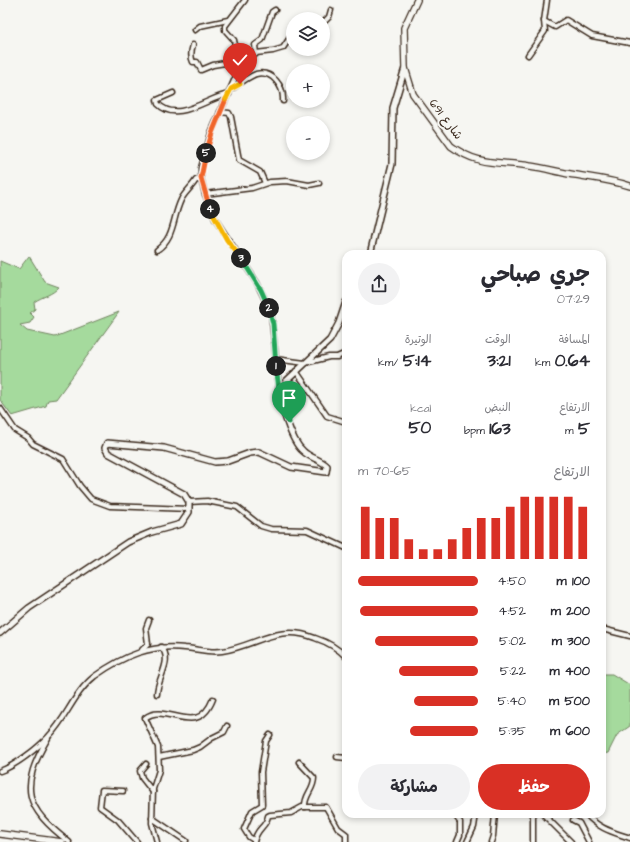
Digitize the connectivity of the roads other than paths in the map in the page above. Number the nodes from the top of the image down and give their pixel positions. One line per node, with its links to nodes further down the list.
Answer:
1 (245, 0): 5 (street)
2 (417, 0): 14 (main road, شارع 691)
3 (547, 0): 6 (street)
4 (275, 10): 11 (street)
5 (228, 20): 7 (street); 13 (street)
6 (544, 21): 8 (street); 12 (street)
7 (195, 30)
8 (630, 43)
9 (286, 44): 11 (street)
10 (193, 45): 13 (street)
11 (256, 53): 13 (street)
12 (528, 55)
13 (237, 59): 15 (street)
14 (405, 68): 23 (main road, شارع 691); 26 (street)
15 (231, 89): 17 (street); 18 (street)
16 (173, 93): 17 (street)
17 (229, 94): 19 (street)
18 (283, 101)
19 (220, 112): 20 (street); 21 (street)
20 (201, 180): 24 (street); 25 (street)
21 (266, 183): 22 (street); 24 (street)
22 (318, 183)
23 (630, 186)
24 (205, 194): 29 (street)
25 (157, 250)
26 (371, 250)
27 (342, 314): 30 (street)
28 (342, 355): 30 (street)
29 (275, 359): 30 (street); 32 (street)
30 (305, 363): 31 (street)
31 (296, 371): 32 (street); 34 (street)
32 (279, 388): 35 (street)
33 (0, 408): 36 (street)
34 (342, 421)
35 (189, 502): 36 (street); 37 (street)
36 (189, 509): 40 (street)
37 (342, 546)
38 (149, 620): 43 (street)
39 (606, 630): 41 (street)
40 (0, 633)
41 (630, 636)
42 (161, 647): 43 (street); 44 (street); 45 (street)
43 (142, 650): 49 (street)
44 (342, 654)
45 (157, 694)
46 (213, 699): 51 (street)
47 (227, 726): 51 (street)
48 (270, 735): 71 (street)
49 (49, 736): 55 (street); 73 (street)
50 (337, 756): 52 (street)
51 (159, 757): 57 (street)
52 (342, 757)
53 (299, 762): 58 (street)
54 (146, 764): 57 (street)
55 (0, 771)
56 (123, 792): 74 (street)
57 (153, 792): 59 (street)
58 (306, 807): 71 (street); 76 (street)
59 (152, 818): 70 (street); 75 (street)
60 (457, 818): 77 (street)
61 (475, 818): 78 (street)
62 (495, 818): 79 (street)
63 (533, 818): 80 (street)
64 (547, 818): 81 (street)
65 (589, 818): 68 (street)
66 (573, 820): 82 (street)
67 (0, 834): 69 (main road)
68 (630, 838)
69 (55, 841): 72 (main road)
70 (186, 841)
71 (254, 841)
72 (62, 842)
73 (69, 842)
74 (137, 842)
75 (157, 842)
76 (346, 842)
77 (457, 842)
78 (466, 842)
79 (491, 842)
80 (533, 842)
81 (571, 842)
82 (589, 842)

